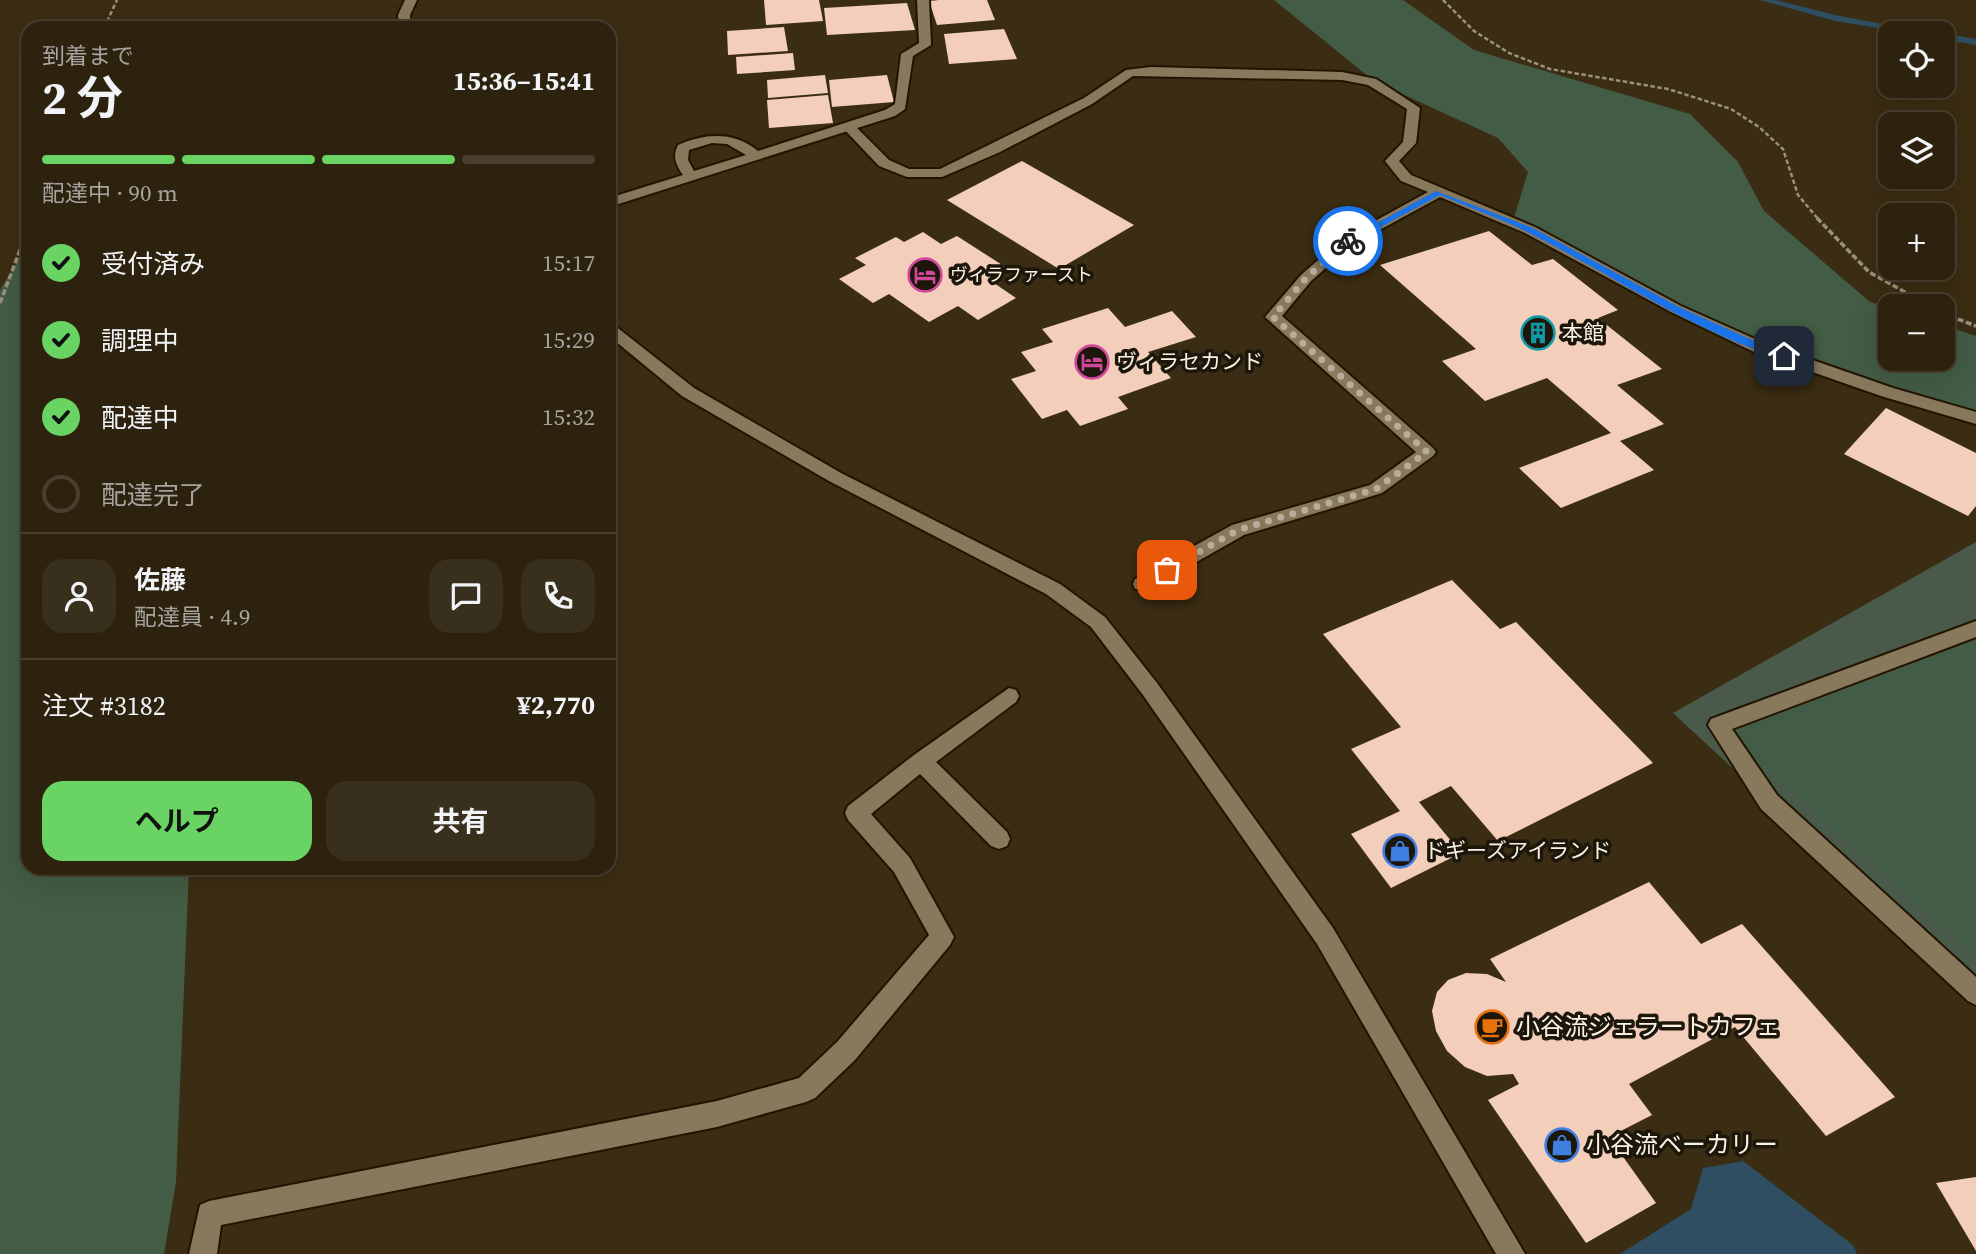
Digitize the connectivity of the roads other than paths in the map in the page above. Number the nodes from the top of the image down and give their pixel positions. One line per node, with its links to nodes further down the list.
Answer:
1 (411, 0): 3 (street)
2 (923, 0): 4 (street)
3 (404, 21)
4 (849, 128): 5 (street); 7 (street)
5 (757, 157): 6 (street); 6 (street)
6 (692, 177): 8 (street)
7 (1439, 192): 10 (street); 11 (street)
8 (616, 201)
9 (616, 334): 18 (street)
10 (1976, 418)
11 (1142, 584)
12 (1976, 629): 16 (street)
13 (1009, 696): 14 (street)
14 (921, 761): 15 (street); 17 (street)
15 (999, 839)
16 (1976, 993)
17 (203, 1254)
18 (1511, 1254)

